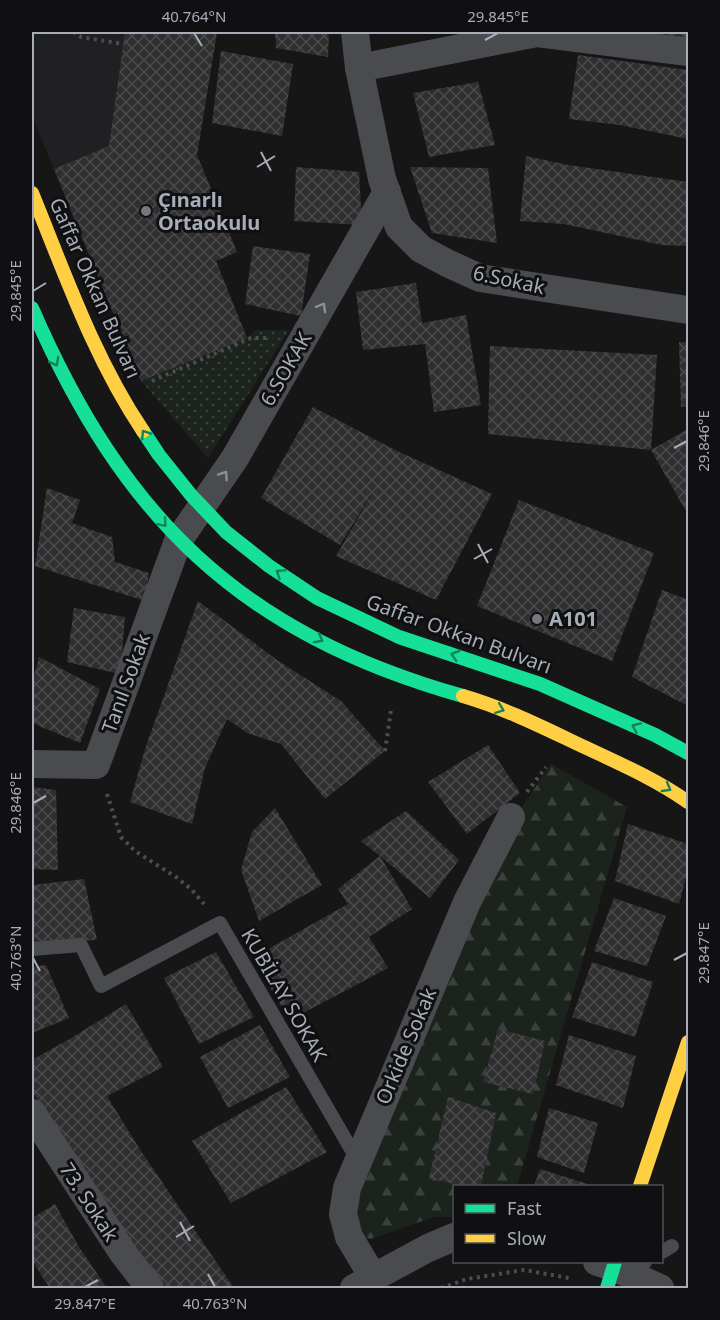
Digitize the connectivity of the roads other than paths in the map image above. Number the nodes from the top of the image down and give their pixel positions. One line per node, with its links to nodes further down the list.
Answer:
1 (355, 32): 3 (street, 6.Sokak)
2 (688, 52): 3 (street)
3 (358, 68): 4 (street, 6.Sokak)
4 (387, 192): 7 (street, 6.Sokak); 8 (street, 6.SOKAK, one-way to 4)
5 (32, 193): 8 (main road, Gaffar Okkan Bulvarı, one-way to 5)
6 (32, 308): 9 (main road, one-way to 9)
7 (688, 310)
8 (202, 507): 9 (street, 6.SOKAK); 10 (main road, Gaffar Okkan Bulvarı, one-way to 8)
9 (178, 540): 11 (street, Tanıl Sokak); 12 (main road, one-way to 12)
10 (688, 753)
11 (32, 764)
12 (688, 802)
13 (511, 817): 17 (street, Orkide Sokak)
14 (32, 949): 17 (lane, KUBİLAY SOKAK)
15 (688, 1042): 18 (main road)
16 (32, 1113): 22 (street, 73. Sokak)
17 (358, 1161): 21 (street, Orkide Sokak)
18 (640, 1185)
19 (453, 1237): 21 (street)
20 (616, 1271): 23 (street)
21 (364, 1283)
22 (150, 1288)
23 (660, 1288)

